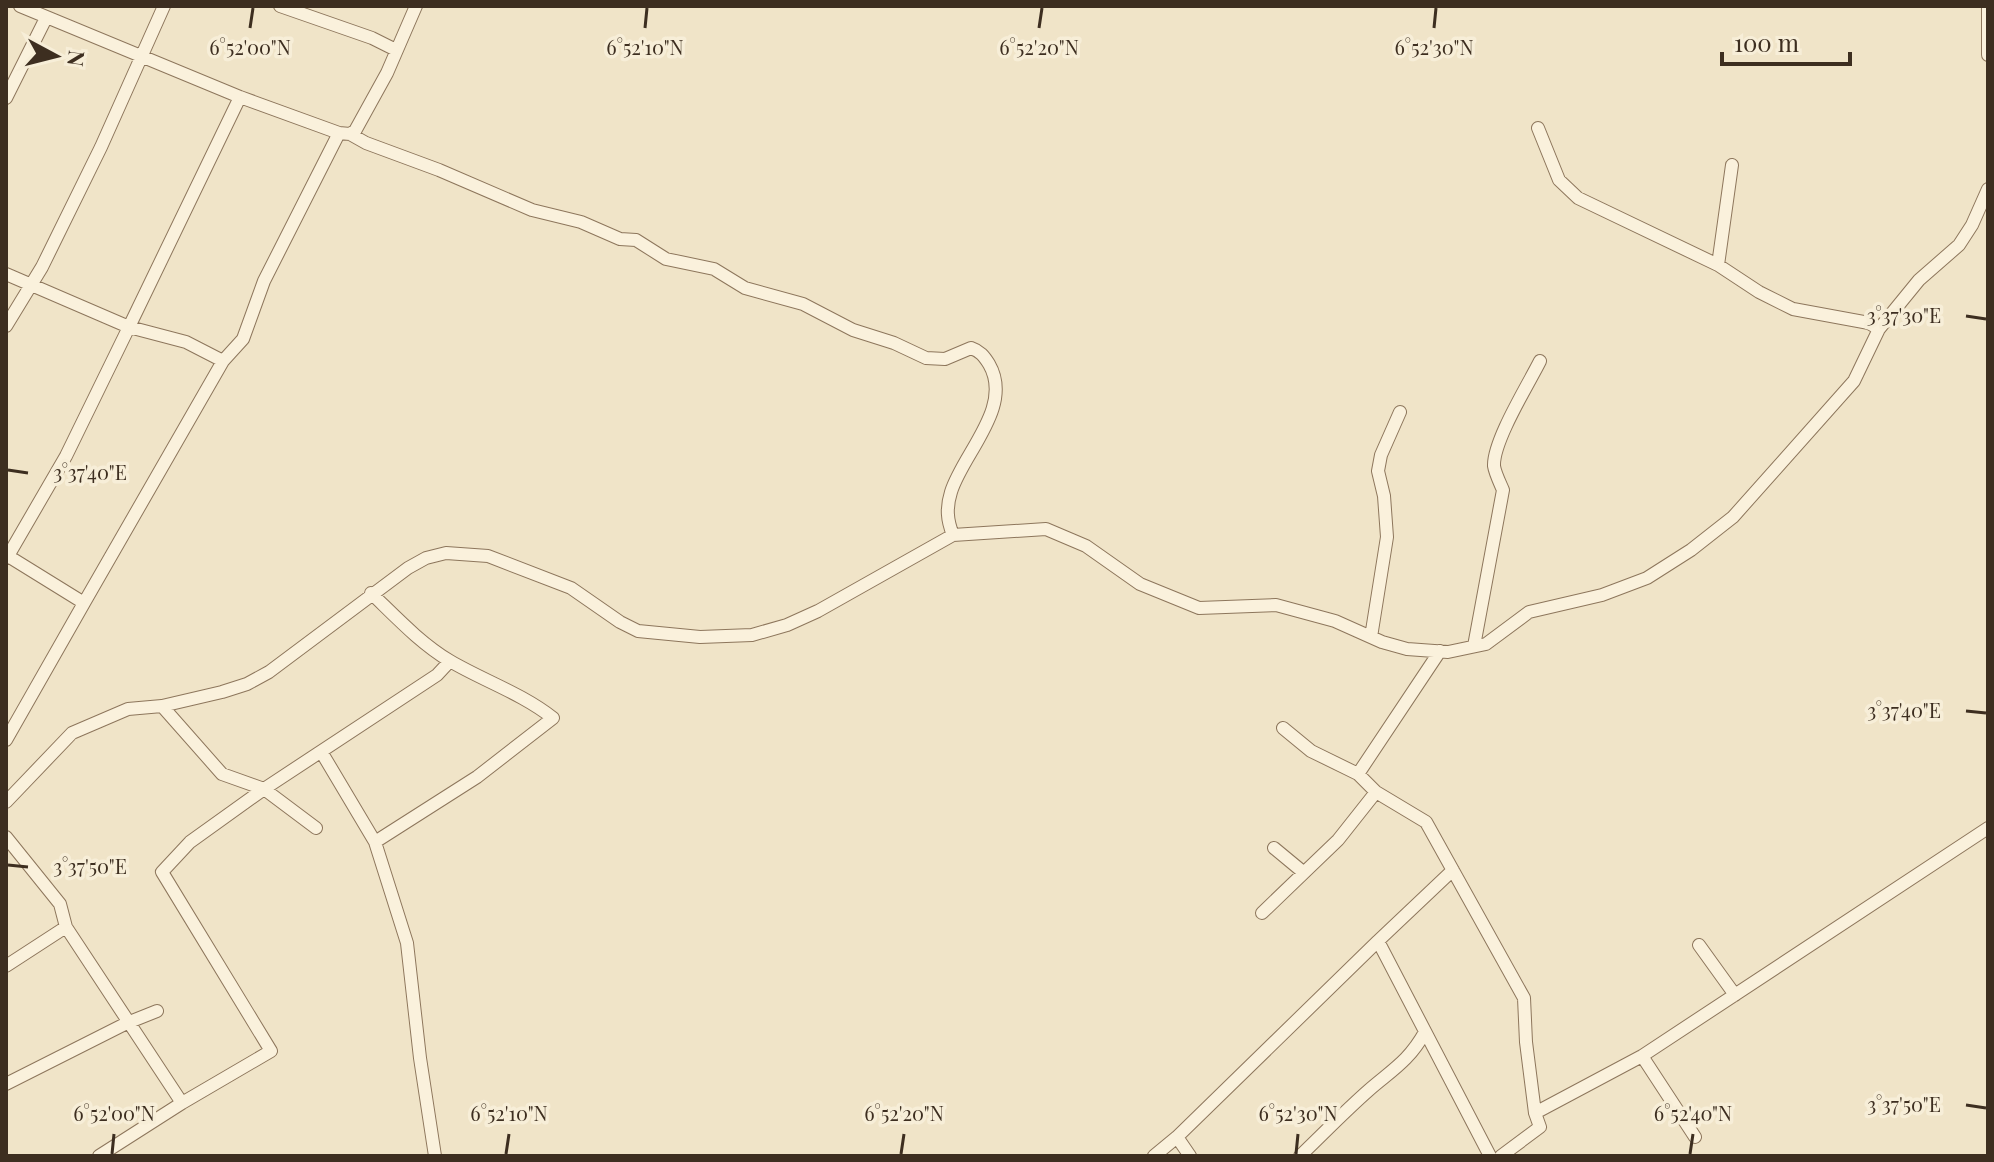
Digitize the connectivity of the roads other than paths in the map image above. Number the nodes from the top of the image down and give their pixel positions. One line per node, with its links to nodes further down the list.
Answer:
1 (20, 6): 6 (street)
2 (164, 6): 9 (street)
3 (280, 6): 7 (street)
4 (416, 6): 7 (street)
5 (1988, 6): 8 (street)
6 (46, 18): 9 (street); 11 (street)
7 (396, 50): 13 (street)
8 (1988, 55)
9 (143, 56): 10 (street); 18 (street)
10 (240, 97): 13 (street); 20 (street)
11 (6, 98)
12 (1538, 128): 16 (street)
13 (345, 134): 22 (street); 25 (street)
14 (1732, 165): 16 (street)
15 (1988, 189): 21 (street)
16 (1718, 265): 21 (street)
17 (6, 274): 18 (street)
18 (31, 285): 19 (street); 20 (street)
19 (6, 326)
20 (129, 327): 22 (street); 26 (street)
21 (1879, 329): 30 (street)
22 (223, 361): 28 (street)
23 (1540, 361): 30 (street)
24 (1400, 412): 29 (street)
25 (953, 535): 27 (street); 29 (street)
26 (7, 556): 28 (street)
27 (371, 593): 32 (street); 33 (street)
28 (84, 603): 35 (street)
29 (1371, 637): 31 (street)
30 (1474, 646): 31 (street)
31 (1440, 651): 37 (street)
32 (450, 661): 36 (street); 44 (street)
33 (162, 706): 38 (street); 40 (street)
34 (1283, 728): 37 (street)
35 (6, 740)
36 (322, 753): 38 (street); 44 (street)
37 (1358, 774): 39 (street)
38 (264, 789): 41 (street); 59 (street)
39 (1376, 792): 46 (street); 47 (street)
40 (6, 802)
41 (316, 828)
42 (1988, 828): 53 (street)
43 (6, 837): 49 (street)
44 (375, 842): 64 (street)
45 (1274, 848): 47 (street)
46 (1453, 870): 50 (street); 60 (street)
47 (1303, 872): 48 (street)
48 (1262, 913)
49 (66, 927): 52 (street); 55 (street)
50 (1378, 941): 56 (street); 61 (street)
51 (1699, 945): 53 (street)
52 (6, 966)
53 (1735, 995): 57 (street)
54 (157, 1011): 55 (street)
55 (127, 1023): 58 (street); 59 (street)
56 (1425, 1032): 67 (street); 68 (street)
57 (1642, 1056): 60 (street); 62 (street)
58 (6, 1084)
59 (182, 1103): 63 (street)
60 (1535, 1113): 69 (street)
61 (1177, 1137): 65 (street); 66 (street)
62 (1695, 1137)
63 (99, 1156)
64 (435, 1156)
65 (1154, 1156)
66 (1190, 1156)
67 (1300, 1156)
68 (1490, 1156)
69 (1501, 1156)

